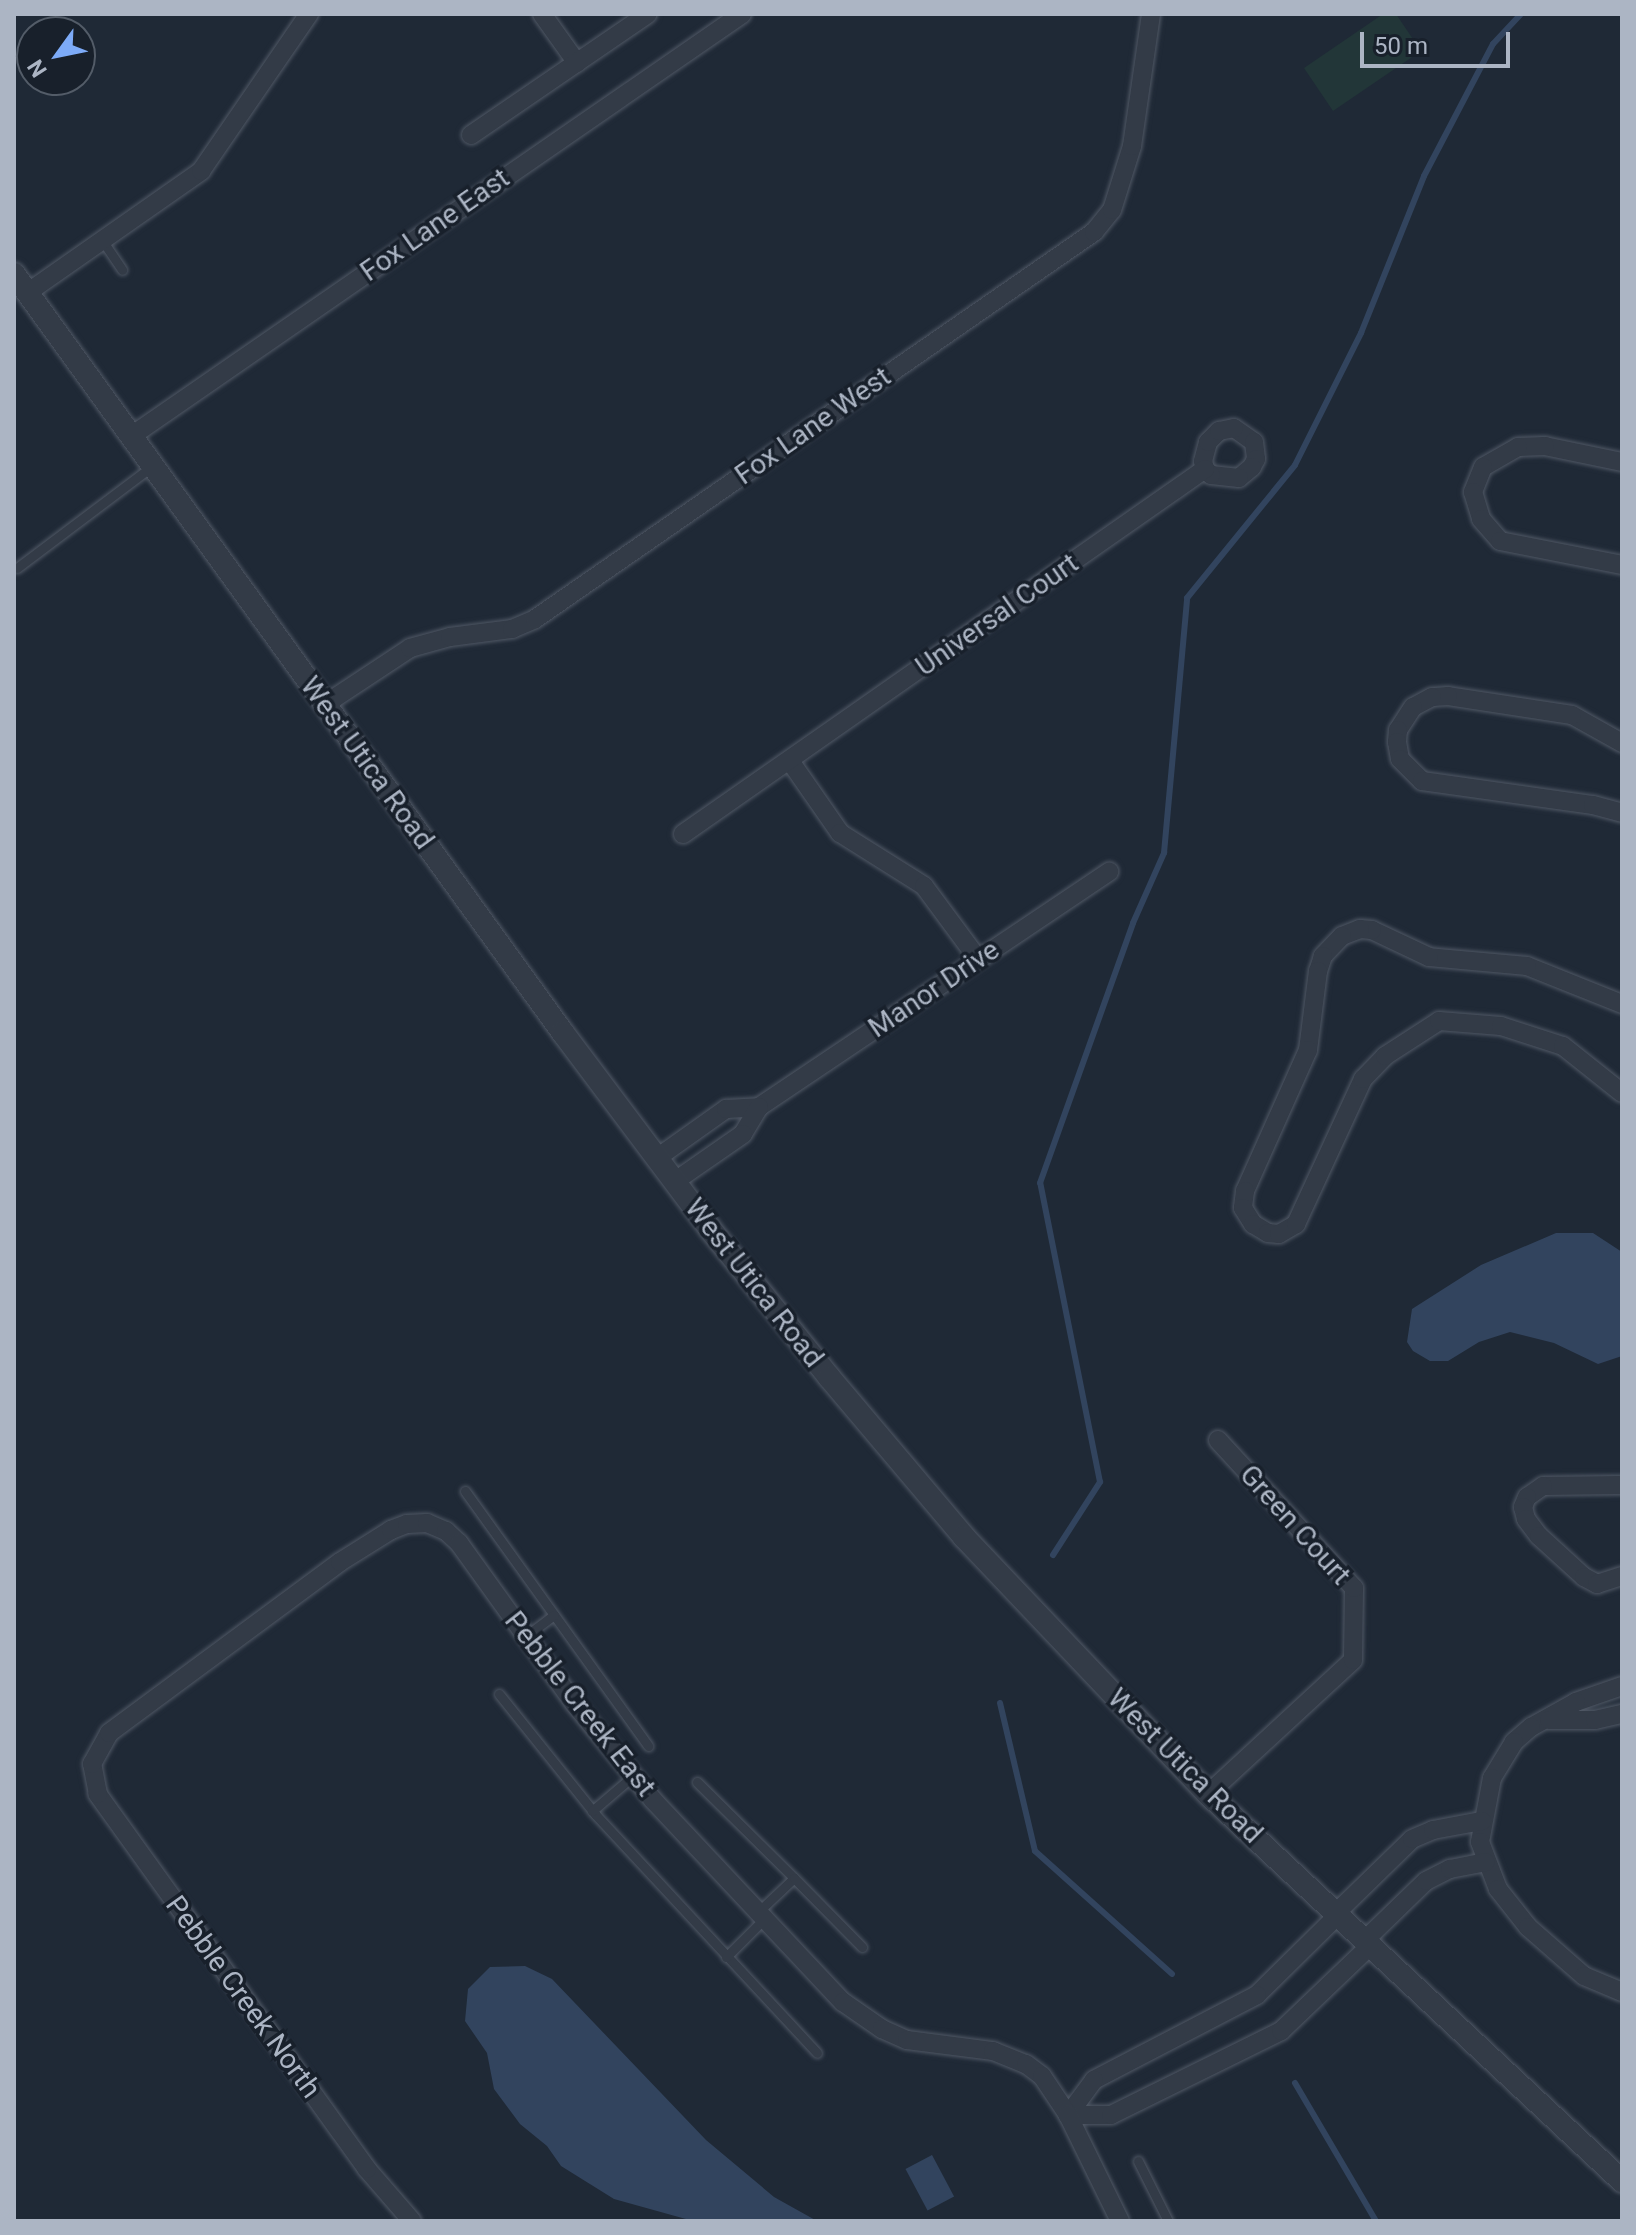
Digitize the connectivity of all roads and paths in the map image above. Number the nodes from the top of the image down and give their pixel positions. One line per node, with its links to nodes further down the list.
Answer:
1 (309, 14): 8 (street)
2 (542, 14): 6 (street)
3 (648, 14): 6 (street)
4 (742, 14): 12 (street, Fox Lane East)
5 (1151, 14): 18 (street, Fox Lane West)
6 (577, 63): 7 (street)
7 (471, 135)
8 (102, 240): 9 (lane); 11 (street)
9 (122, 270)
10 (14, 274): 11 (street, West Utica Road)
11 (27, 293): 12 (street, West Utica Road)
12 (130, 437): 14 (street, West Utica Road)
13 (1622, 462): 16 (street)
14 (151, 467): 17 (lane); 18 (street, West Utica Road)
15 (1205, 469): 20 (street, Universal Court)
16 (1622, 565)
17 (17, 568)
18 (324, 705): 28 (street, West Utica Road)
19 (1622, 743): 21 (street)
20 (790, 761): 22 (street, Universal Court); 24 (street)
21 (1622, 813)
22 (683, 834)
23 (1109, 872): 24 (street, Manor Drive)
24 (978, 959): 27 (street, Manor Drive)
25 (1622, 1004): 26 (street)
26 (1622, 1093)
27 (759, 1107): 28 (street, Manor Drive); 29 (street, Manor Drive)
28 (657, 1158): 29 (street, West Utica Road)
29 (674, 1182): 44 (street, West Utica Road)
30 (1218, 1440): 44 (street, Green Court)
31 (1622, 1485): 33 (street)
32 (465, 1491): 34 (lane)
33 (1622, 1576)
34 (554, 1615): 35 (lane); 40 (lane)
35 (526, 1636): 41 (street, Pebble Creek East); 42 (street, Pebble Creek East)
36 (1622, 1686): 39 (street)
37 (499, 1694): 45 (lane)
38 (1622, 1714): 39 (street)
39 (1549, 1720): 46 (street)
40 (648, 1746)
41 (92, 1764): 59 (street, Pebble Creek North)
42 (633, 1776): 45 (lane); 49 (street, Pebble Creek East)
43 (697, 1782): 48 (lane)
44 (1208, 1794): 50 (street, West Utica Road)
45 (592, 1811): 53 (lane)
46 (1482, 1821): 47 (street); 50 (street)
47 (1485, 1862): 51 (street); 54 (street)
48 (794, 1878): 49 (lane); 52 (lane)
49 (762, 1915): 53 (lane); 56 (street, Pebble Creek East)
50 (1336, 1915): 51 (street, West Utica Road); 56 (street)
51 (1367, 1943): 56 (street); 58 (street, West Utica Road)
52 (862, 1947)
53 (726, 1957): 55 (lane)
54 (1622, 1992)
55 (817, 2053)
56 (1068, 2115): 60 (street, Pebble Creek East)
57 (1138, 2161): 61 (lane)
58 (1622, 2181)
59 (412, 2221)
60 (1120, 2221)
61 (1168, 2221)

